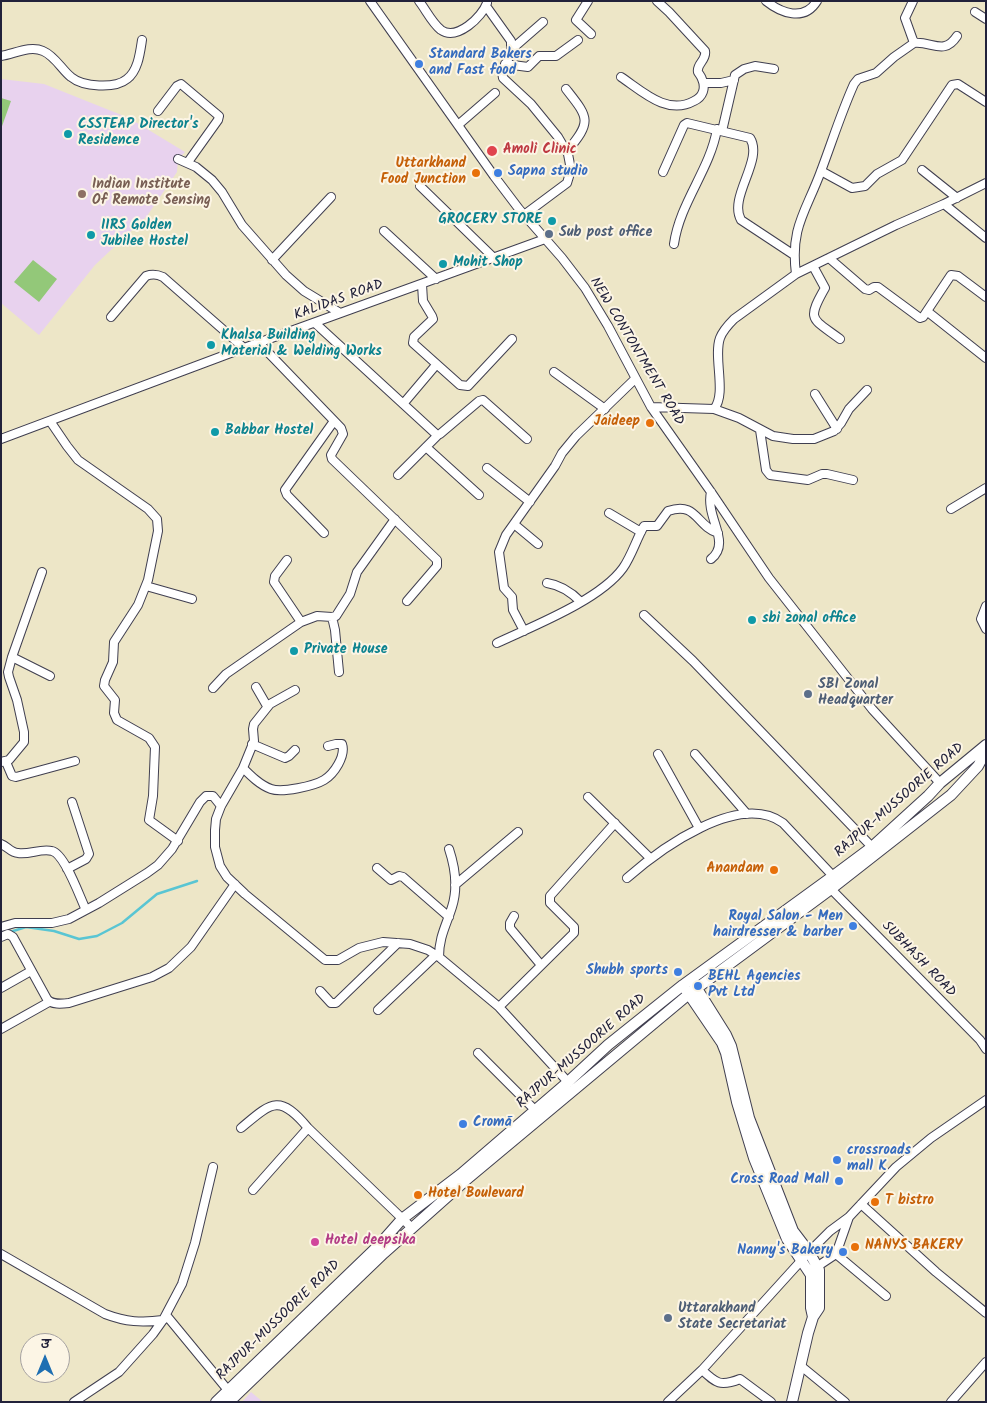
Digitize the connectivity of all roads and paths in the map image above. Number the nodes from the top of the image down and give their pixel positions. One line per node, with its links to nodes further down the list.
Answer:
1 (419, 1): 8 (street)
2 (588, 1): 12 (street)
3 (657, 1): 23 (street)
4 (766, 1): 5 (street)
5 (817, 1)
6 (913, 1): 16 (street)
7 (373, 2): 28 (street, NEW CONTONTMENT ROAD)
8 (487, 4): 17 (street)
9 (975, 12): 10 (street)
10 (986, 19)
11 (543, 22): 17 (street)
12 (591, 34)
13 (957, 36): 16 (street)
14 (142, 40): 18 (street)
15 (578, 40): 19 (street)
16 (914, 43): 34 (street)
17 (512, 49): 19 (street)
18 (1, 56)
19 (505, 64): 30 (street)
20 (774, 69): 22 (street)
21 (621, 77): 23 (street)
22 (734, 80): 23 (street); 29 (street)
23 (704, 84)
24 (566, 89): 30 (street)
25 (495, 93): 28 (street)
26 (986, 102): 34 (street)
27 (158, 111): 32 (street)
28 (458, 125): 41 (street, NEW CONTONTMENT ROAD)
29 (719, 130): 35 (street); 45 (street); 46 (street)
30 (567, 151): 41 (street)
31 (178, 159): 32 (street)
32 (188, 162): 49 (street)
33 (922, 170): 39 (street)
34 (822, 171): 46 (street)
35 (664, 172)
36 (986, 182): 39 (street)
37 (420, 186): 47 (street)
38 (331, 197): 49 (street)
39 (957, 198): 40 (street)
40 (944, 204): 43 (street); 48 (street)
41 (524, 215): 44 (street, NEW CONTONTMENT ROAD)
42 (384, 231): 52 (street)
43 (986, 238)
44 (545, 239): 47 (street, KALIDAS ROAD); 66 (street, NEW CONTONTMENT ROAD)
45 (674, 244)
46 (794, 255): 51 (street)
47 (494, 257): 52 (street, KALIDAS ROAD)
48 (829, 258): 50 (street); 55 (street)
49 (272, 260): 56 (street)
50 (813, 266): 51 (street); 60 (street)
51 (796, 274): 72 (street)
52 (436, 279): 53 (street, KALIDAS ROAD)
53 (422, 284): 56 (street, KALIDAS ROAD); 64 (street)
54 (986, 297): 55 (street)
55 (928, 312): 63 (street)
56 (340, 313): 58 (street, KALIDAS ROAD)
57 (111, 317): 62 (street)
58 (315, 323): 61 (street, KALIDAS ROAD); 69 (street)
59 (512, 339): 64 (street)
60 (840, 339)
61 (259, 343): 62 (street, KALIDAS ROAD); 74 (street)
62 (244, 348): 73 (street, KALIDAS ROAD)
63 (986, 358)
64 (436, 365): 69 (street)
65 (554, 372): 71 (street)
66 (636, 379): 70 (street, NEW CONTONTMENT ROAD); 71 (street)
67 (867, 390): 75 (street)
68 (815, 394): 75 (street)
69 (403, 404): 77 (street)
70 (651, 407): 72 (street); 85 (street, NEW CONTONTMENT ROAD)
71 (605, 408): 87 (street)
72 (714, 409): 76 (street)
73 (50, 421): 79 (street, KALIDAS ROAD); 100 (street)
74 (334, 421): 90 (street); 93 (street)
75 (837, 429): 76 (street)
76 (760, 430): 83 (street)
77 (438, 435): 78 (street); 80 (street)
78 (527, 438)
79 (1, 439)
80 (426, 447): 82 (street); 86 (street)
81 (487, 468): 87 (street)
82 (398, 474)
83 (853, 480)
84 (986, 488): 88 (street)
85 (711, 492): 94 (street); 128 (street, NEW CONTONTMENT ROAD)
86 (479, 495)
87 (530, 502): 91 (street)
88 (951, 509)
89 (609, 513): 92 (street)
90 (395, 519): 102 (street); 106 (street)
91 (514, 524): 95 (street); 109 (street)
92 (643, 529): 94 (street); 103 (street)
93 (324, 533)
94 (718, 533): 96 (street)
95 (538, 544)
96 (711, 559)
97 (287, 560): 107 (street)
98 (42, 572): 111 (street)
99 (547, 583): 103 (street)
100 (146, 586): 101 (street); 139 (street)
101 (192, 599)
102 (407, 601)
103 (581, 602): 109 (street)
104 (986, 606): 108 (street)
105 (644, 615): 141 (street)
106 (332, 617): 107 (street); 112 (street)
107 (301, 622): 115 (street)
108 (986, 629)
109 (524, 631): 110 (street)
110 (497, 643)
111 (12, 658): 113 (street); 126 (street)
112 (339, 672)
113 (50, 676)
114 (256, 687): 117 (street)
115 (213, 688)
116 (295, 690): 117 (street)
117 (267, 706): 118 (street)
118 (252, 744): 121 (street); 127 (street)
119 (986, 745): 129 (main road, RAJPUR-MUSSOORIE ROAD)
120 (328, 746): 127 (street)
121 (295, 750)
122 (986, 751): 130 (main road, RAJPUR-MUSSOORIE ROAD)
123 (658, 754): 137 (street)
124 (695, 754): 135 (street)
125 (76, 761): 126 (street)
126 (3, 762)
127 (243, 768): 134 (street)
128 (930, 772): 129 (street, NEW CONTONTMENT ROAD); 131 (street)
129 (941, 783): 130 (main road); 130 (main road); 131 (main road, RAJPUR-MUSSOORIE ROAD)
130 (951, 793): 150 (main road, RAJPUR-MUSSOORIE ROAD)
131 (928, 796): 141 (main road, RAJPUR-MUSSOORIE ROAD)
132 (588, 797): 136 (street)
133 (72, 802): 145 (street)
134 (221, 806): 139 (street); 148 (street)
135 (747, 814): 137 (street); 146 (street)
136 (616, 823): 143 (street); 158 (street)
137 (699, 828): 143 (street)
138 (518, 832): 149 (street)
139 (178, 841): 151 (street)
140 (1, 844): 145 (street)
141 (872, 846): 146 (main road, RAJPUR-MUSSOORIE ROAD)
142 (449, 849): 149 (street)
143 (650, 858): 147 (street)
144 (377, 868): 153 (street)
145 (67, 869): 151 (street)
146 (834, 876): 160 (main road, RAJPUR-MUSSOORIE ROAD)
147 (627, 878)
148 (235, 884): 156 (street); 163 (street)
149 (455, 885): 153 (street)
150 (831, 889): 160 (main road, RAJPUR-MUSSOORIE ROAD); 168 (street, SUBHASH ROAD)
151 (86, 910): 154 (street)
152 (514, 916): 158 (street)
153 (448, 917): 157 (street)
154 (1, 927)
155 (1, 938): 159 (street)
156 (398, 943): 157 (street); 162 (street)
157 (438, 956): 164 (street); 165 (street)
158 (542, 965): 164 (street)
159 (31, 971): 161 (street); 163 (street)
160 (690, 987): 171 (main road, RAJPUR-MUSSOORIE ROAD); 181 (main road, RAJPUR-MUSSOORIE ROAD); 184 (main road)
161 (1, 988)
162 (320, 992)
163 (50, 1002): 166 (street)
164 (499, 1007): 171 (street)
165 (378, 1010)
166 (1, 1029)
167 (986, 1032): 168 (street)
168 (980, 1040): 169 (street, SUBHASH ROAD)
169 (986, 1049)
170 (478, 1053): 173 (street)
171 (568, 1082): 173 (main road, RAJPUR-MUSSOORIE ROAD)
172 (986, 1100): 178 (street)
173 (535, 1110): 180 (main road, RAJPUR-MUSSOORIE ROAD)
174 (241, 1128): 175 (street)
175 (308, 1128): 177 (street); 180 (street)
176 (213, 1167): 189 (street)
177 (253, 1190)
178 (861, 1204): 179 (street); 187 (street)
179 (849, 1217): 182 (street); 184 (street)
180 (402, 1220): 181 (street); 193 (main road, RAJPUR-MUSSOORIE ROAD)
181 (412, 1228): 196 (main road, RAJPUR-MUSSOORIE ROAD)
182 (836, 1254): 185 (street); 186 (street)
183 (2, 1255): 189 (street)
184 (806, 1260): 185 (main road); 185 (street); 188 (main road); 192 (street)
185 (818, 1266): 188 (main road)
186 (886, 1296)
187 (986, 1313)
188 (814, 1317): 191 (main road)
189 (165, 1318): 193 (street); 194 (street)
190 (986, 1362): 201 (street)
191 (801, 1366): 199 (main road); 200 (street)
192 (702, 1370): 197 (street); 198 (street)
193 (227, 1389): 195 (main road, RAJPUR-MUSSOORIE ROAD)
194 (74, 1402)
195 (216, 1402)
196 (229, 1402)
197 (668, 1402)
198 (771, 1402)
199 (792, 1402)
200 (845, 1402)
201 (951, 1402)

